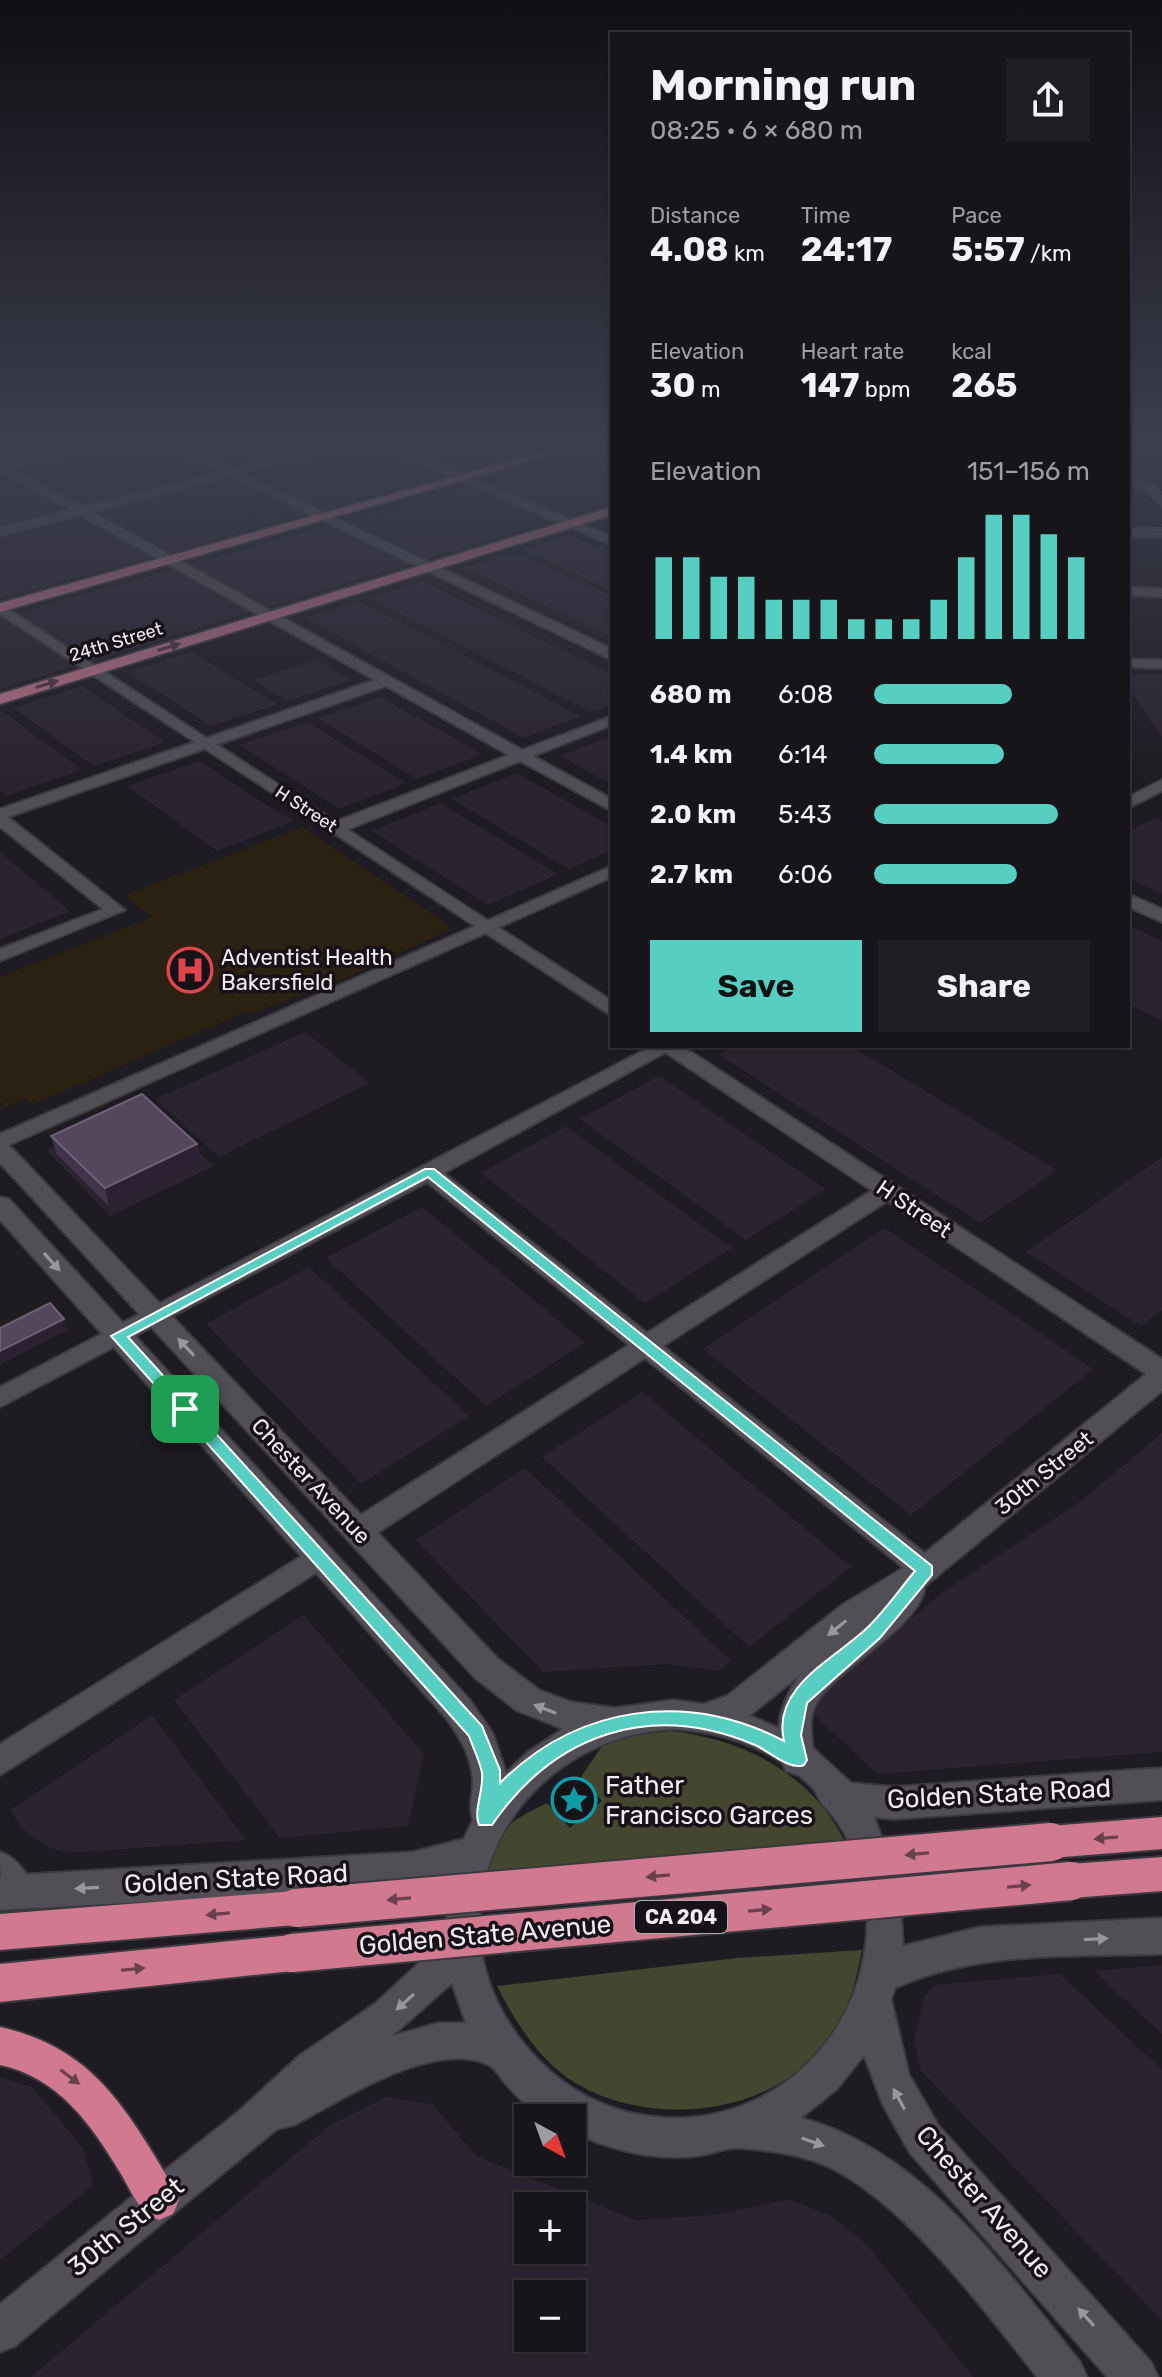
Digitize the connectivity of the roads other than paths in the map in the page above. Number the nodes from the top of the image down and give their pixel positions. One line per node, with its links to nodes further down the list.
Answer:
1 (165, 558): 5 (street)
2 (176, 558): 5 (main road)
3 (408, 558): 6 (main road)
4 (457, 558): 6 (main road, 24th Street)
5 (169, 560): 9 (main road); 10 (street)
6 (427, 567): 10 (main road, 24th Street); 11 (main road)
7 (1130, 591): 8 (street)
8 (1162, 593)
9 (0, 608): 14 (main road, H Street)
10 (269, 616): 14 (main road, 24th Street, one-way to 10); 15 (street)
11 (610, 654)
12 (1130, 663): 13 (street)
13 (1162, 664)
14 (95, 670): 16 (main road, 24th Street, one-way to 14); 18 (main road, H Street)
15 (387, 681): 18 (street); 19 (street)
16 (0, 699)
17 (610, 721): 19 (street)
18 (205, 742): 23 (street); 24 (main road, H Street)
19 (520, 756): 22 (street); 24 (street)
20 (1162, 785): 21 (street)
21 (1130, 802)
22 (610, 805)
23 (0, 816): 29 (street)
24 (335, 828): 28 (main road, H Street)
25 (610, 872): 28 (street)
26 (1130, 901): 27 (main road)
27 (1162, 916)
28 (486, 927): 30 (main road, H Street); 33 (street)
29 (0, 955)
30 (610, 1009)
31 (663, 1048): 35 (street)
32 (670, 1048): 36 (main road, H Street)
33 (0, 1142)
34 (0, 1149): 38 (main road, Chester Avenue)
35 (429, 1172): 38 (street); 40 (street)
36 (887, 1191): 40 (street); 41 (main road, H Street)
37 (0, 1205): 39 (main road, Chester Avenue, one-way to 39)
38 (156, 1315): 39 (street); 43 (main road, Chester Avenue, one-way to 38)
39 (118, 1336): 42 (street); 44 (main road, Chester Avenue)
40 (644, 1347): 43 (street); 45 (street)
41 (1162, 1374): 45 (main road, 30th Street)
42 (0, 1398)
43 (358, 1531): 47 (main road, Chester Avenue, one-way to 43)
44 (318, 1557): 49 (street); 52 (main road, Chester Avenue)
45 (926, 1570): 46 (main road, 30th Street, one-way to 46); 48 (main road, 30th Street)
46 (700, 1719): 47 (main road); 48 (main road)
47 (622, 1721): 52 (main road)
48 (798, 1760): 51 (main road)
49 (0, 1761)
50 (1162, 1784): 51 (main road, Golden State Road)
51 (837, 1797): 61 (main road)
52 (486, 1819): 54 (main road)
53 (1162, 1833): 57 (highway, Golden State Avenue / CA 204, one-way to 57, bridge)
54 (470, 1854): 56 (main road, Golden State Road, one-way to 56); 59 (main road)
55 (1162, 1874): 60 (highway, Golden State Avenue / CA 204, one-way to 55, bridge)
56 (6, 1884)
57 (0, 1932)
58 (1162, 1936): 61 (main road, one-way to 58)
59 (462, 1948): 63 (main road); 64 (main road, 30th Street, one-way to 64)
60 (0, 1983)
61 (880, 1990): 65 (main road); 69 (main road, Chester Avenue, one-way to 61)
62 (0, 2046): 66 (highway, one-way to 66)
63 (506, 2051): 64 (main road, 30th Street); 65 (main road)
64 (253, 2125): 66 (main road, 30th Street)
65 (736, 2129): 68 (main road, one-way to 68)
66 (159, 2200): 67 (main road, 30th Street)
67 (0, 2331)
68 (1065, 2377)
69 (1136, 2377)

